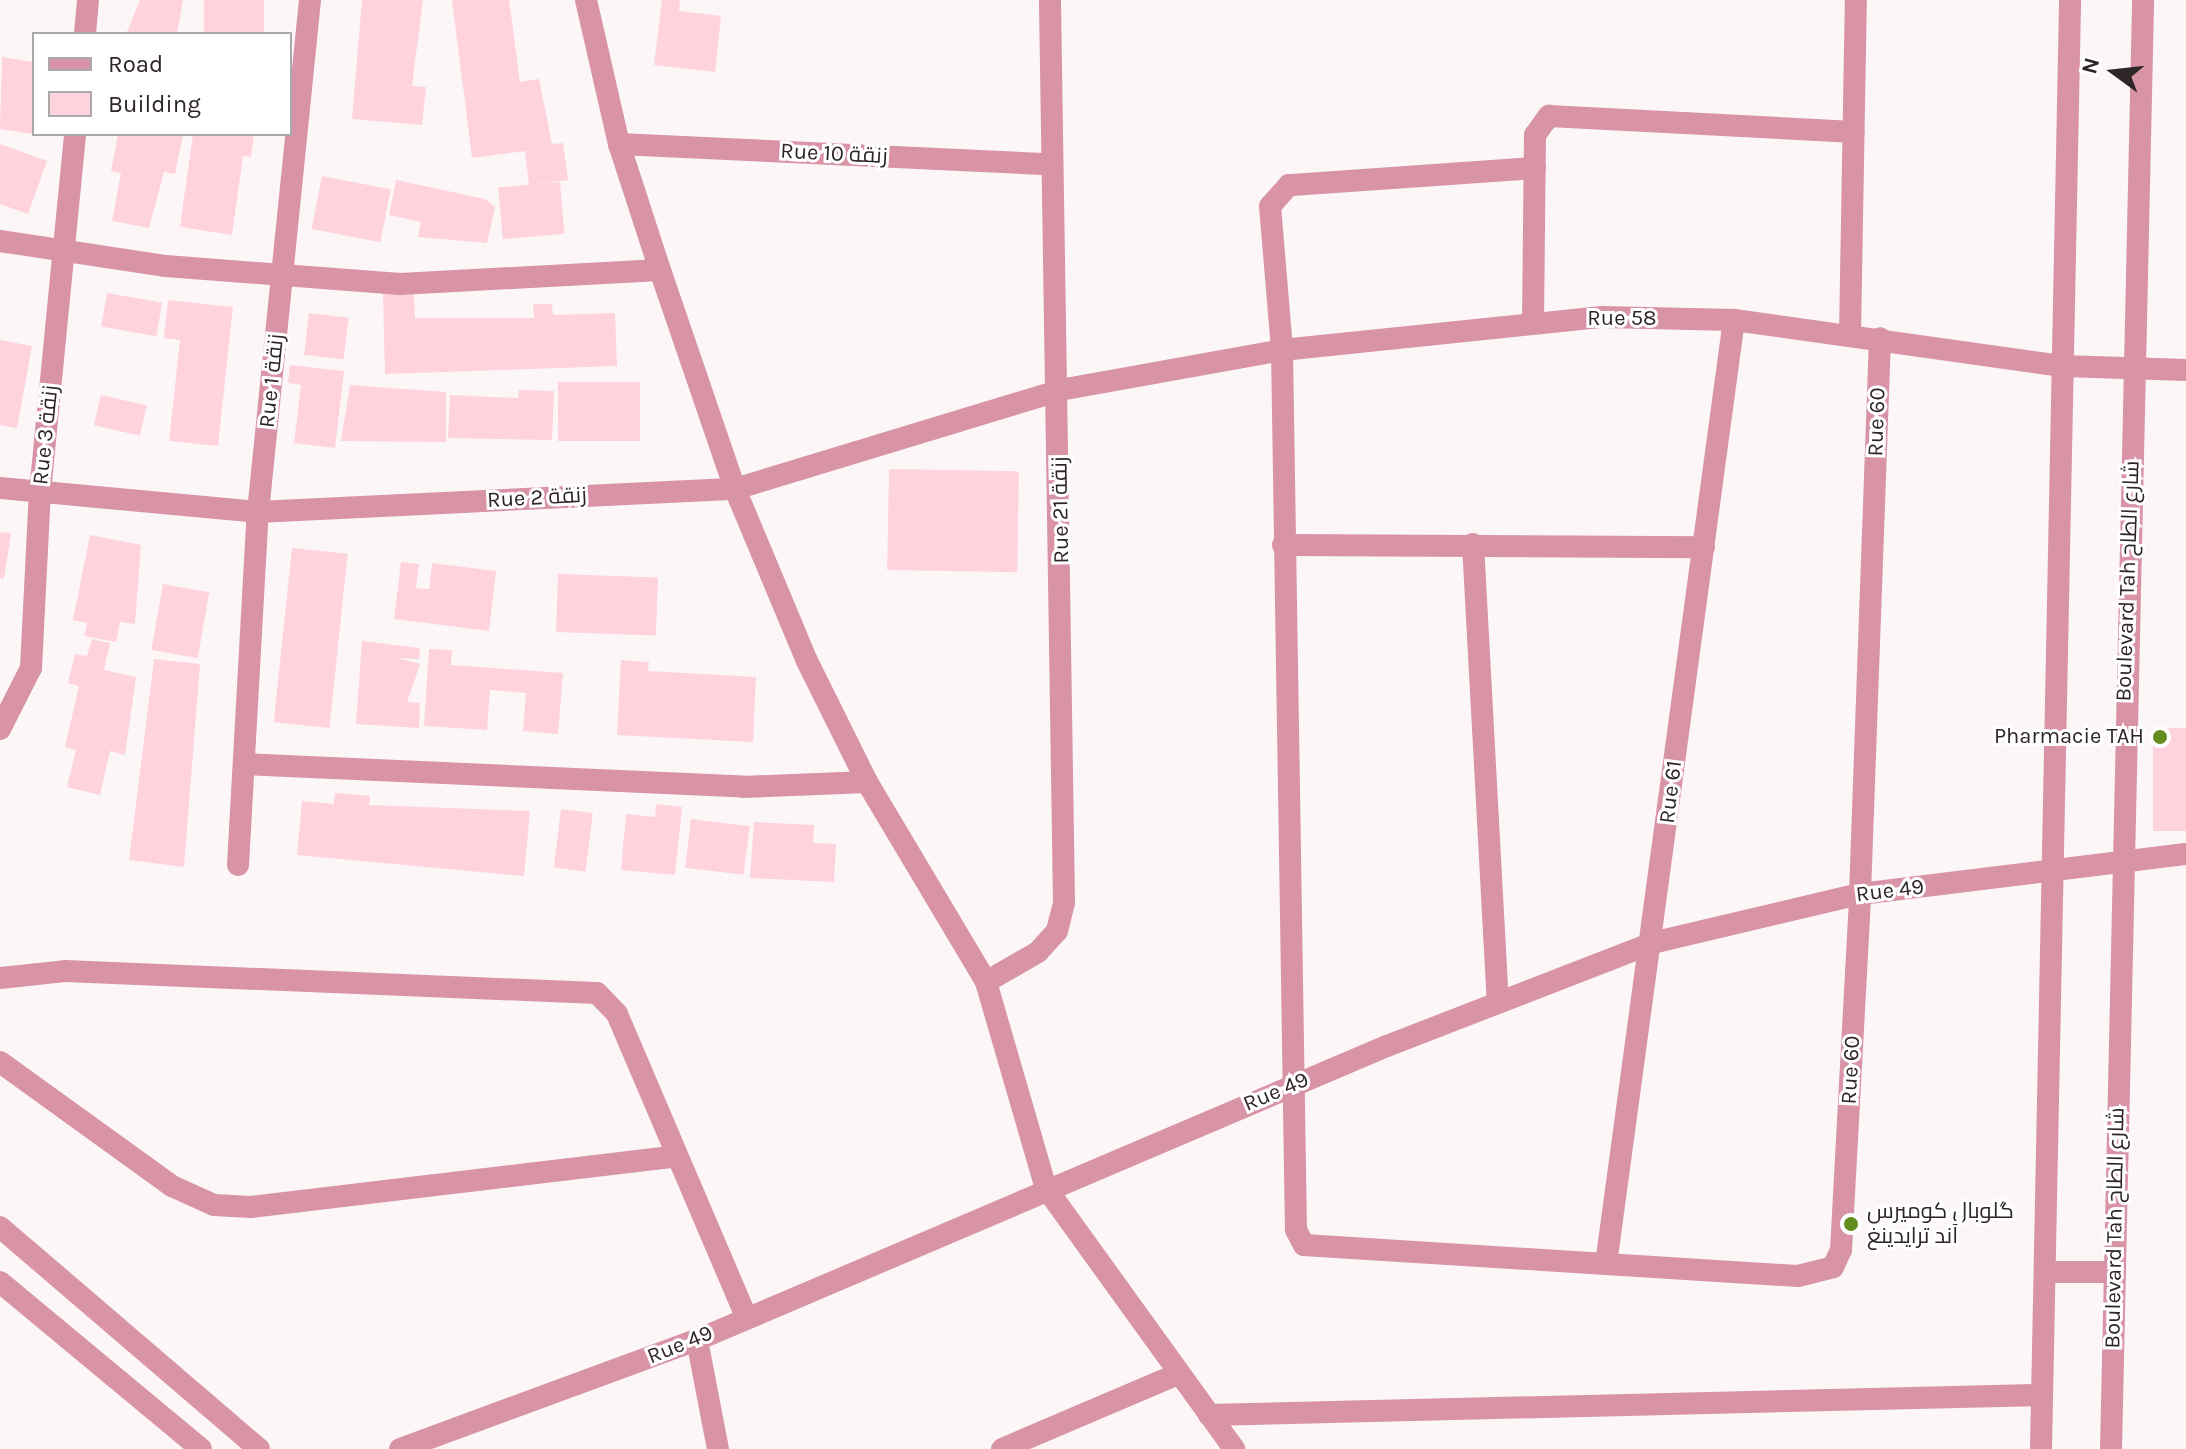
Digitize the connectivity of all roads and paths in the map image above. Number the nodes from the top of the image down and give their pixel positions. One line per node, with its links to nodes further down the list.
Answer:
1 (88, 0): 8 (street)
2 (310, 0): 17 (street, Rue 1 زنقة)
3 (586, 0): 11 (street)
4 (1050, 0): 12 (street, Rue 21 زنقة)
5 (1856, 0): 9 (street)
6 (2070, 0): 23 (street)
7 (2143, 0): 25 (street, Boulevard Tah شارع الطاح)
8 (85, 32)
9 (1854, 132): 13 (street); 20 (street)
10 (75, 136): 15 (street, Rue 3 زنقة)
11 (619, 144): 12 (street, Rue 10 زنقة); 16 (street)
12 (1048, 164): 26 (street, Rue 21 زنقة)
13 (1535, 168): 19 (street); 22 (street)
14 (0, 241): 15 (street)
15 (63, 253): 17 (street); 29 (street, Rue 3 زنقة)
16 (660, 270): 17 (street); 28 (street)
17 (283, 276): 30 (street, Rue 1 زنقة)
18 (1734, 320): 19 (street, Rue 58); 20 (street, Rue 58); 33 (street, Rue 61)
19 (1533, 323): 22 (street, Rue 58)
20 (1850, 335): 21 (street, Rue 58)
21 (1880, 338): 23 (street, Rue 58); 41 (street, Rue 60)
22 (1282, 350): 26 (street, Rue 58); 32 (street)
23 (2063, 366): 25 (street, Rue 58); 40 (street)
24 (2186, 370): 25 (street, Rue 58)
25 (2134, 371): 39 (street, Boulevard Tah شارع الطاح)
26 (1060, 390): 28 (street, Rue 2 زنقة); 44 (street, Rue 21 زنقة)
27 (0, 488): 29 (street, Rue 2 زنقة)
28 (735, 489): 30 (street, Rue 2 زنقة); 36 (street)
29 (40, 492): 30 (street, Rue 2 زنقة); 34 (street, Rue 3 زنقة)
30 (258, 512): 35 (street, Rue 1 زنقة)
31 (1473, 544): 32 (street); 33 (street); 45 (street)
32 (1283, 545): 47 (street)
33 (1704, 547): 42 (street, Rue 61)
34 (0, 729)
35 (245, 764): 36 (street); 38 (street, Rue 1 زنقة)
36 (867, 782): 44 (street)
37 (2186, 854): 39 (street, Rue 49)
38 (238, 865)
39 (2120, 865): 40 (street, Rue 49); 53 (street, Boulevard Tah شارع الطاح)
40 (2053, 873): 41 (street, Rue 49); 52 (street)
41 (1860, 894): 42 (street, Rue 49); 51 (street, Rue 60)
42 (1652, 943): 45 (street, Rue 49); 51 (street, Rue 61)
43 (0, 978): 48 (street)
44 (986, 982): 49 (street)
45 (1498, 1001): 47 (street, Rue 49)
46 (0, 1062): 48 (street)
47 (1299, 1083): 49 (street, Rue 49); 51 (street, Rue 60)
48 (677, 1156): 55 (street)
49 (1046, 1188): 55 (street, Rue 49); 57 (street)
50 (0, 1227): 61 (street)
51 (1606, 1264)
52 (2045, 1272): 53 (street); 58 (street)
53 (2115, 1272): 67 (street, Boulevard Tah شارع الطاح)
54 (0, 1282): 60 (street)
55 (746, 1317): 56 (street, Rue 49)
56 (697, 1340): 62 (street, Rue 49); 63 (street)
57 (1178, 1374): 59 (street); 64 (street)
58 (2042, 1395): 59 (street); 66 (street)
59 (1209, 1415): 65 (street)
60 (201, 1449)
61 (259, 1449)
62 (400, 1449)
63 (718, 1449)
64 (1002, 1449)
65 (1234, 1449)
66 (2041, 1449)
67 (2111, 1449)

